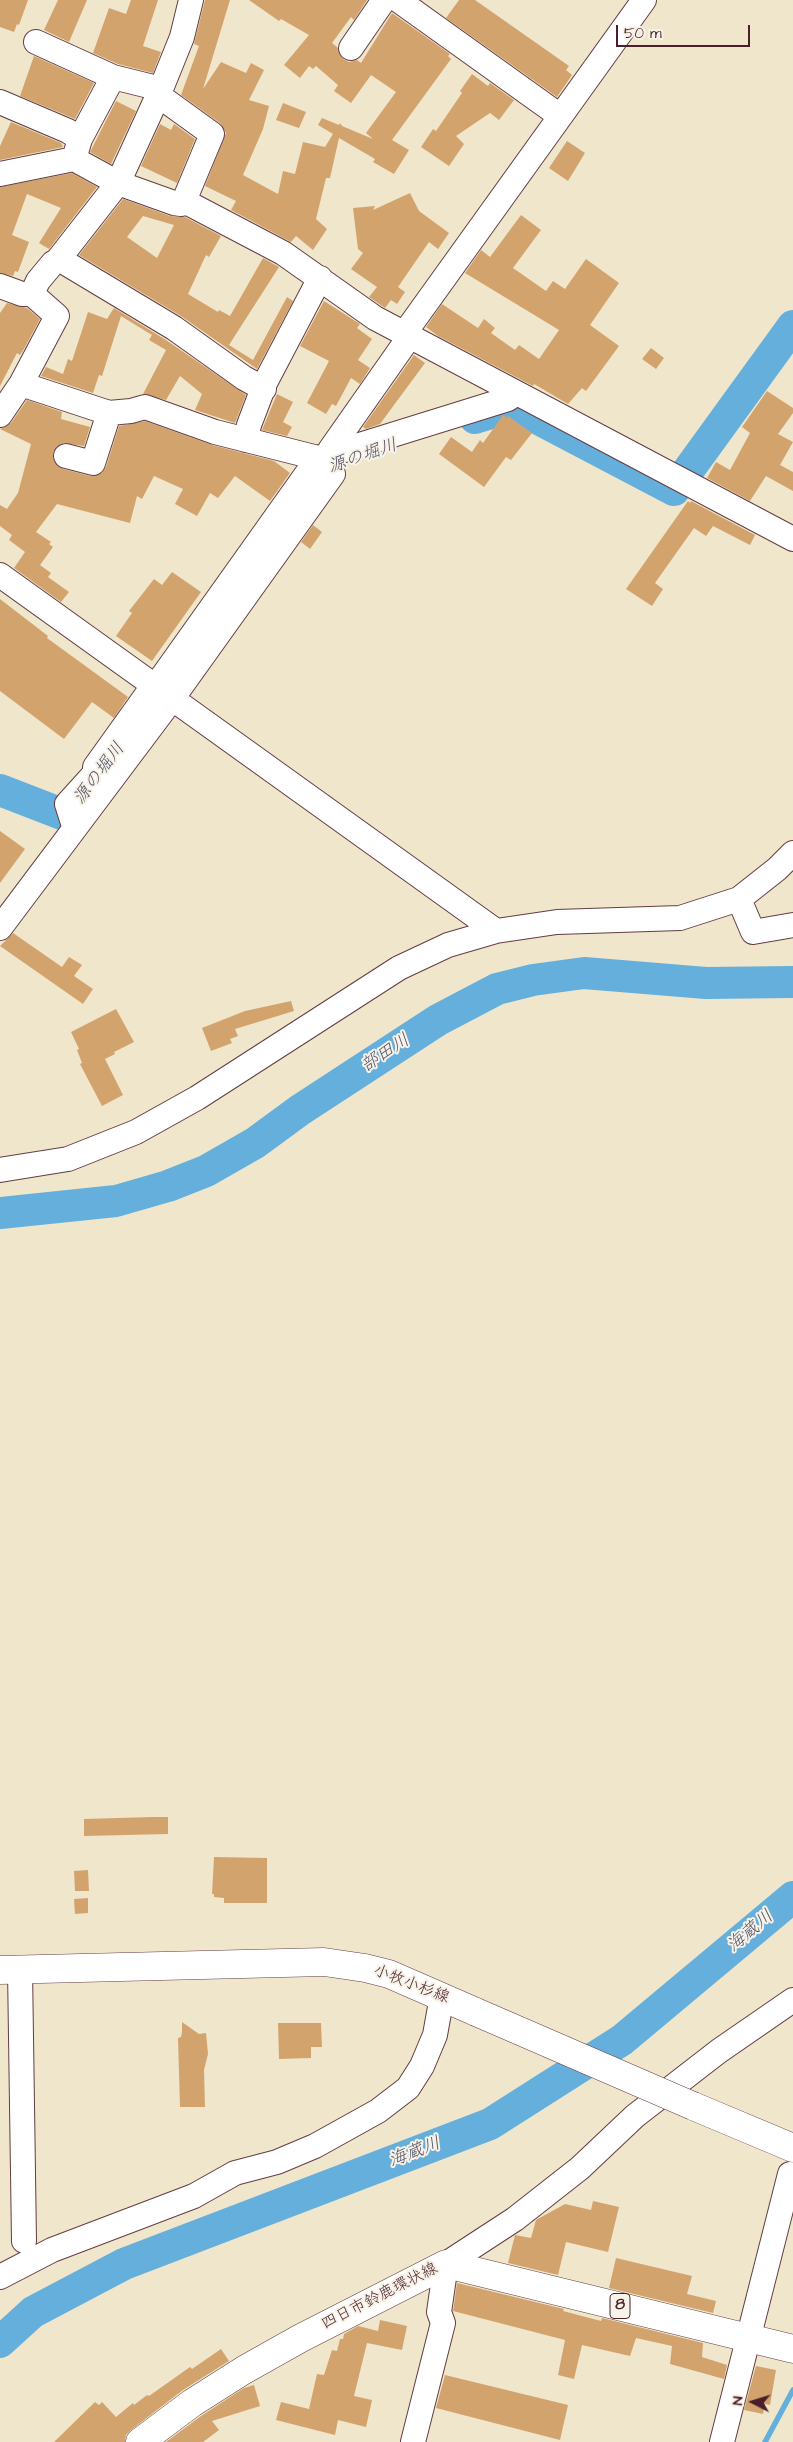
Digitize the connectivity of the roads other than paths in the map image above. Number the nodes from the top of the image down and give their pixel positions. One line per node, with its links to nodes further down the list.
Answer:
1 (191, 0): 8 (street)
2 (384, 0): 6 (street)
3 (398, 0): 10 (street)
4 (644, 0): 10 (street)
5 (36, 42): 7 (street)
6 (351, 48)
7 (112, 77): 8 (street); 11 (street)
8 (160, 92): 13 (street); 14 (street)
9 (0, 102): 11 (street)
10 (560, 116): 19 (street)
11 (77, 149): 12 (street); 13 (street)
12 (0, 174)
13 (118, 183): 14 (street); 15 (street)
14 (184, 201): 16 (street)
15 (59, 259): 18 (street); 21 (street)
16 (320, 278): 19 (street); 21 (street)
17 (0, 286): 18 (street)
18 (32, 294): 20 (street)
19 (407, 335): 22 (street); 27 (street)
20 (20, 384): 23 (street); 24 (street)
21 (264, 388): 25 (street)
22 (516, 393): 27 (street); 28 (street)
23 (109, 413): 25 (street); 26 (street)
24 (0, 415)
25 (246, 440): 27 (street)
26 (66, 456)
27 (327, 461): 30 (street)
28 (793, 539)
29 (0, 575): 30 (street)
30 (161, 692): 31 (street); 31 (street); 36 (street)
31 (74, 826): 35 (street)
32 (793, 853): 33 (street)
33 (739, 899): 34 (street); 36 (street)
34 (793, 925)
35 (0, 928)
36 (496, 931): 37 (street)
37 (0, 1170)
38 (10, 1970): 39 (main road, 小牧小杉線); 42 (street)
39 (442, 1996): 41 (main road, 小牧小杉線, bridge); 44 (street)
40 (793, 2000): 43 (street)
41 (792, 2161): 45 (street)
42 (24, 2241)
43 (446, 2264): 45 (main road, 四日市鈴鹿環状線 / 8); 47 (main road, 四日市鈴鹿環状線); 48 (street)
44 (0, 2278)
45 (748, 2337): 46 (main road, 四日市鈴鹿環状線 / 8); 49 (street)
46 (793, 2349)
47 (140, 2442)
48 (413, 2442)
49 (722, 2442)

